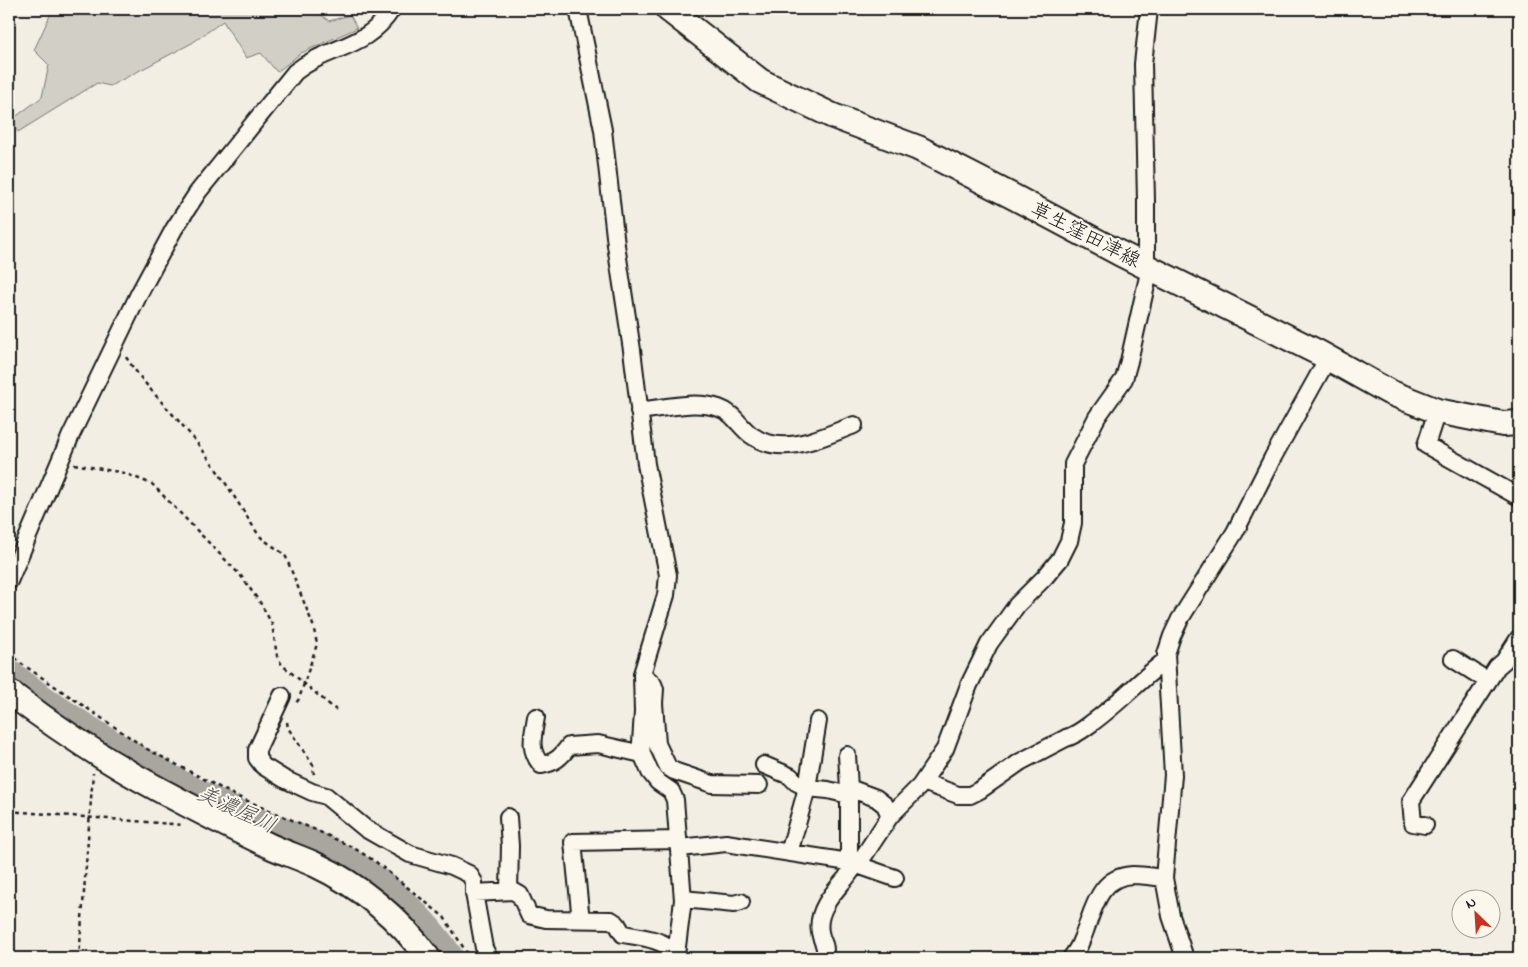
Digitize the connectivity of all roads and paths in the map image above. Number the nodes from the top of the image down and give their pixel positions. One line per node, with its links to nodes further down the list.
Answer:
1 (392, 9): 6 (street)
2 (578, 9): 8 (street)
3 (668, 9): 5 (main road, 草生窪田津線)
4 (1149, 9): 5 (street)
5 (1148, 267): 7 (main road, 草生窪田津線); 32 (street)
6 (116, 343): 12 (street); 21 (path)
7 (1328, 358): 9 (main road, 草生窪田津線); 18 (street)
8 (639, 410): 11 (street); 19 (street)
9 (1437, 411): 10 (main road, 草生窪田津線); 13 (street)
10 (1519, 423)
11 (854, 425)
12 (60, 461): 14 (street); 21 (path)
13 (1519, 497)
14 (9, 582)
15 (1519, 638): 20 (street)
16 (9, 652): 56 (path)
17 (1454, 659): 20 (street)
18 (1166, 660): 32 (street); 47 (street)
19 (642, 674): 29 (street); 33 (street)
20 (1488, 681): 41 (street)
21 (304, 683): 23 (path); 24 (path)
22 (9, 692): 28 (main road)
23 (288, 701): 35 (street)
24 (336, 710)
25 (536, 717): 29 (street)
26 (818, 721): 34 (street)
27 (287, 722): 35 (path)
28 (94, 752): 39 (path); 55 (main road)
29 (642, 754): 43 (street)
30 (847, 756): 36 (street)
31 (764, 765): 34 (street)
32 (923, 782): 38 (street)
33 (759, 785)
34 (807, 788): 36 (street); 44 (street)
35 (313, 792): 49 (street)
36 (849, 792): 38 (street); 45 (street)
37 (9, 811): 39 (path)
38 (890, 816): 45 (street)
39 (90, 817): 42 (path); 54 (path)
40 (508, 817): 48 (street)
41 (1425, 824)
42 (192, 826)
43 (679, 844): 44 (street); 50 (street); 52 (street)
44 (789, 853): 45 (street)
45 (852, 864): 46 (street); 58 (street)
46 (895, 878)
47 (1164, 878): 59 (street); 60 (street)
48 (508, 891): 49 (street); 52 (street)
49 (474, 893): 57 (street)
50 (683, 899): 51 (street); 53 (street)
51 (741, 902)
52 (574, 919): 53 (street)
53 (677, 956)
54 (79, 958)
55 (428, 958)
56 (470, 958)
57 (489, 958)
58 (824, 958)
59 (1071, 958)
60 (1185, 958)

